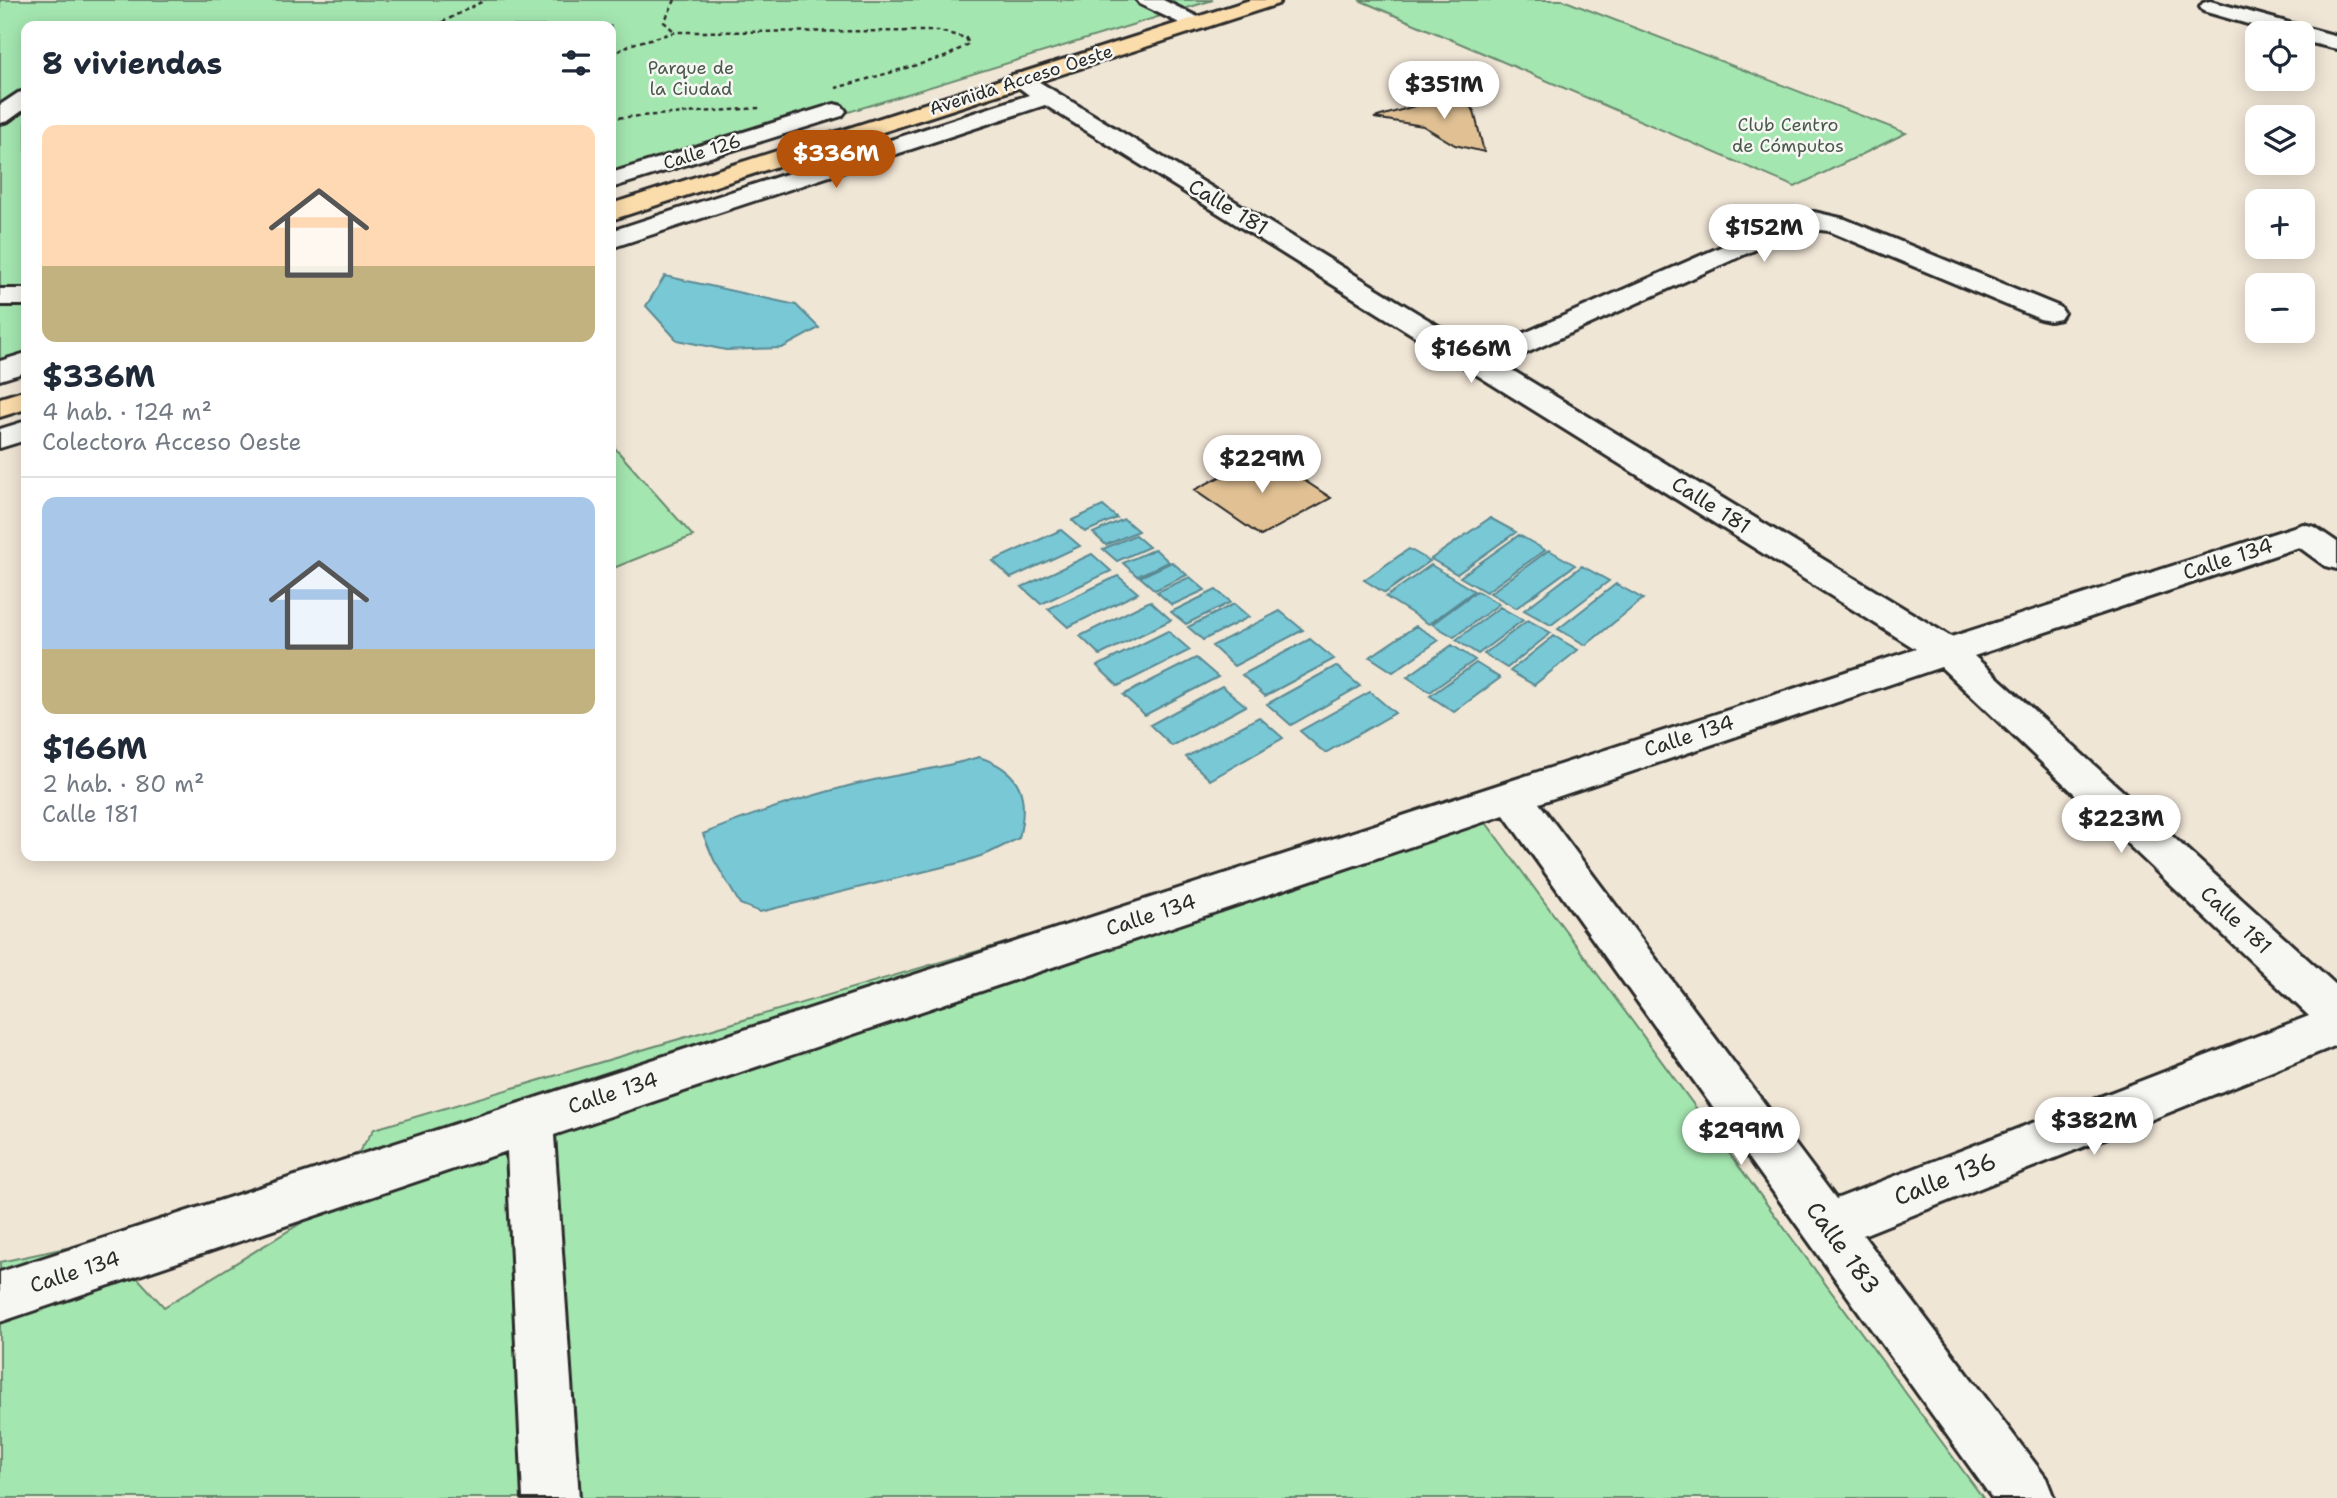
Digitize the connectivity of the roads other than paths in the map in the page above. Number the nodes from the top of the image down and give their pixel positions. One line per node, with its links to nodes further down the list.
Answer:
1 (1147, 0): 5 (street)
2 (1271, 0): 5 (highway, Avenida Acceso Oeste)
3 (2210, 7): 4 (street)
4 (2260, 21)
5 (1197, 23): 8 (highway, Avenida Acceso Oeste)
6 (2315, 37): 7 (street)
7 (2337, 43)
8 (1020, 80): 11 (street, Calle 181); 16 (highway, Avenida Acceso Oeste)
9 (21, 90): 10 (street)
10 (0, 94)
11 (1048, 97): 17 (street); 21 (street, Calle 181)
12 (832, 100): 15 (street, Calle 126)
13 (21, 101): 14 (street)
14 (0, 116)
15 (616, 179)
16 (616, 210)
17 (616, 238)
18 (0, 297): 19 (street)
19 (21, 297)
20 (2050, 313): 21 (street)
21 (1482, 362): 29 (street, Calle 181)
22 (21, 364): 23 (street)
23 (0, 370)
24 (21, 401): 25 (highway)
25 (0, 408)
26 (21, 432): 27 (street)
27 (0, 439)
28 (2337, 558): 29 (street, Calle 134)
29 (1946, 651): 30 (street, Calle 134); 31 (street, Calle 181)
30 (1511, 795): 33 (street, Calle 134); 34 (street, Calle 183)
31 (2337, 1014)
32 (2337, 1025): 34 (street, Calle 136)
33 (529, 1121): 35 (street, Calle 134); 36 (street)
34 (1826, 1226): 37 (street, Calle 183)
35 (0, 1297)
36 (545, 1496)
37 (2026, 1498)

